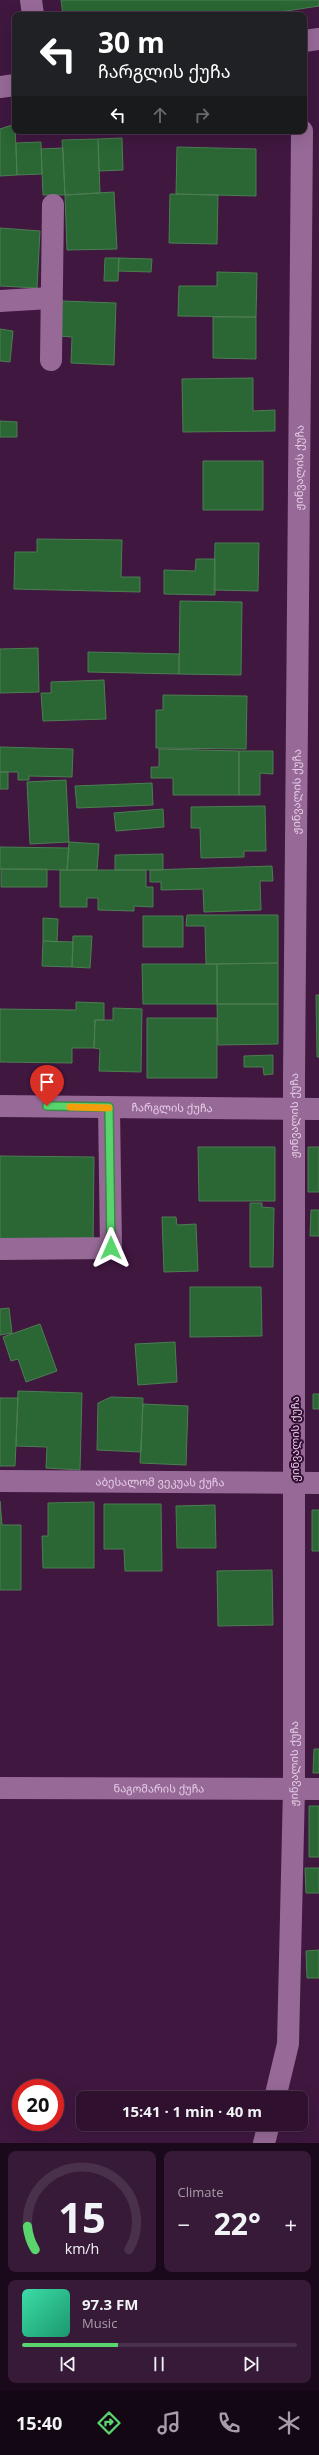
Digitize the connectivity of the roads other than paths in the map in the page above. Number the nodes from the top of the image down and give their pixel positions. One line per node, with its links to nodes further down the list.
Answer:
1 (31, 0): 2 (street)
2 (33, 12)
3 (319, 39): 4 (street)
4 (307, 41)
5 (12, 85): 6 (street)
6 (0, 87)
7 (302, 134): 14 (street, ჟინვალის ქუჩა)
8 (53, 204): 9 (street)
9 (50, 298): 10 (street); 11 (street)
10 (0, 301)
11 (51, 360)
12 (0, 1106): 13 (street, ჩარგლის ქუჩა)
13 (109, 1107): 14 (street, ჩარგლის ქუჩა); 16 (street)
14 (294, 1109): 15 (street, ჩარგლის ქუჩა); 18 (street, ჟინვალის ქუჩა)
15 (319, 1109)
16 (0, 1249)
17 (0, 1481): 18 (street, აბესალომ ვეკუას ქუჩა)
18 (295, 1482): 19 (street, აბესალომ ვეკუას ქუჩა); 21 (street, ჟინვალის ქუჩა)
19 (319, 1483)
20 (0, 1788): 21 (street, ნაგომარის ქუჩა)
21 (294, 1788): 22 (street, ნაგომარის ქუჩა); 23 (street, ჟინვალის ქუჩა)
22 (319, 1789)
23 (277, 2091)
24 (267, 2131): 25 (street)
25 (264, 2143)

